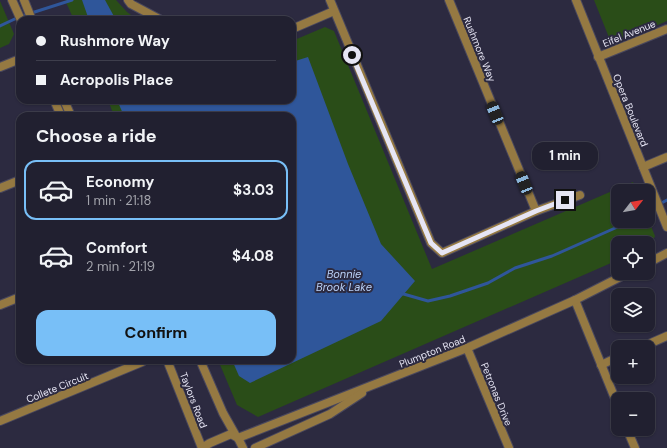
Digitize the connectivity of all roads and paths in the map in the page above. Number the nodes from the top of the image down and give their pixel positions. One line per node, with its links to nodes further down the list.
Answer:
1 (12, 0): 8 (street)
2 (24, 0): 9 (street)
3 (128, 0): 10 (street)
4 (330, 0): 7 (street)
5 (449, 0): 21 (street, Rushmore Way)
6 (576, 0): 13 (street, Opera Boulevard)
7 (334, 11): 11 (street); 21 (street)
8 (18, 16)
9 (30, 16)
10 (152, 16)
11 (296, 26)
12 (667, 29): 13 (street, Eifel Avenue)
13 (598, 56): 17 (street, Opera Boulevard)
14 (16, 60): 15 (street)
15 (0, 67)
16 (667, 157): 17 (street)
17 (643, 167): 22 (street, Opera Boulevard)
18 (16, 182): 19 (street)
19 (0, 188)
20 (580, 195): 21 (street)
21 (536, 211)
22 (667, 227)
23 (667, 254): 24 (street)
24 (655, 260)
25 (614, 280): 27 (street, Plumpton Road)
26 (16, 299): 28 (street)
27 (575, 300): 31 (street, Plumpton Road); 36 (street)
28 (0, 305)
29 (667, 336): 30 (street)
30 (655, 341)
31 (467, 348): 37 (street, Plumpton Road); 45 (street, Petronas Drive)
32 (611, 361): 36 (street)
33 (137, 364): 39 (street, Collete Circuit)
34 (169, 364): 42 (street, Taylors Road)
35 (202, 364): 41 (street)
36 (601, 365): 38 (street)
37 (374, 385): 41 (street, Plumpton Road); 44 (street)
38 (612, 392)
39 (0, 421)
40 (631, 436): 46 (street)
41 (237, 437): 42 (street, Plumpton Road); 43 (street)
42 (202, 448)
43 (242, 448)
44 (255, 448)
45 (509, 448)
46 (635, 448)

